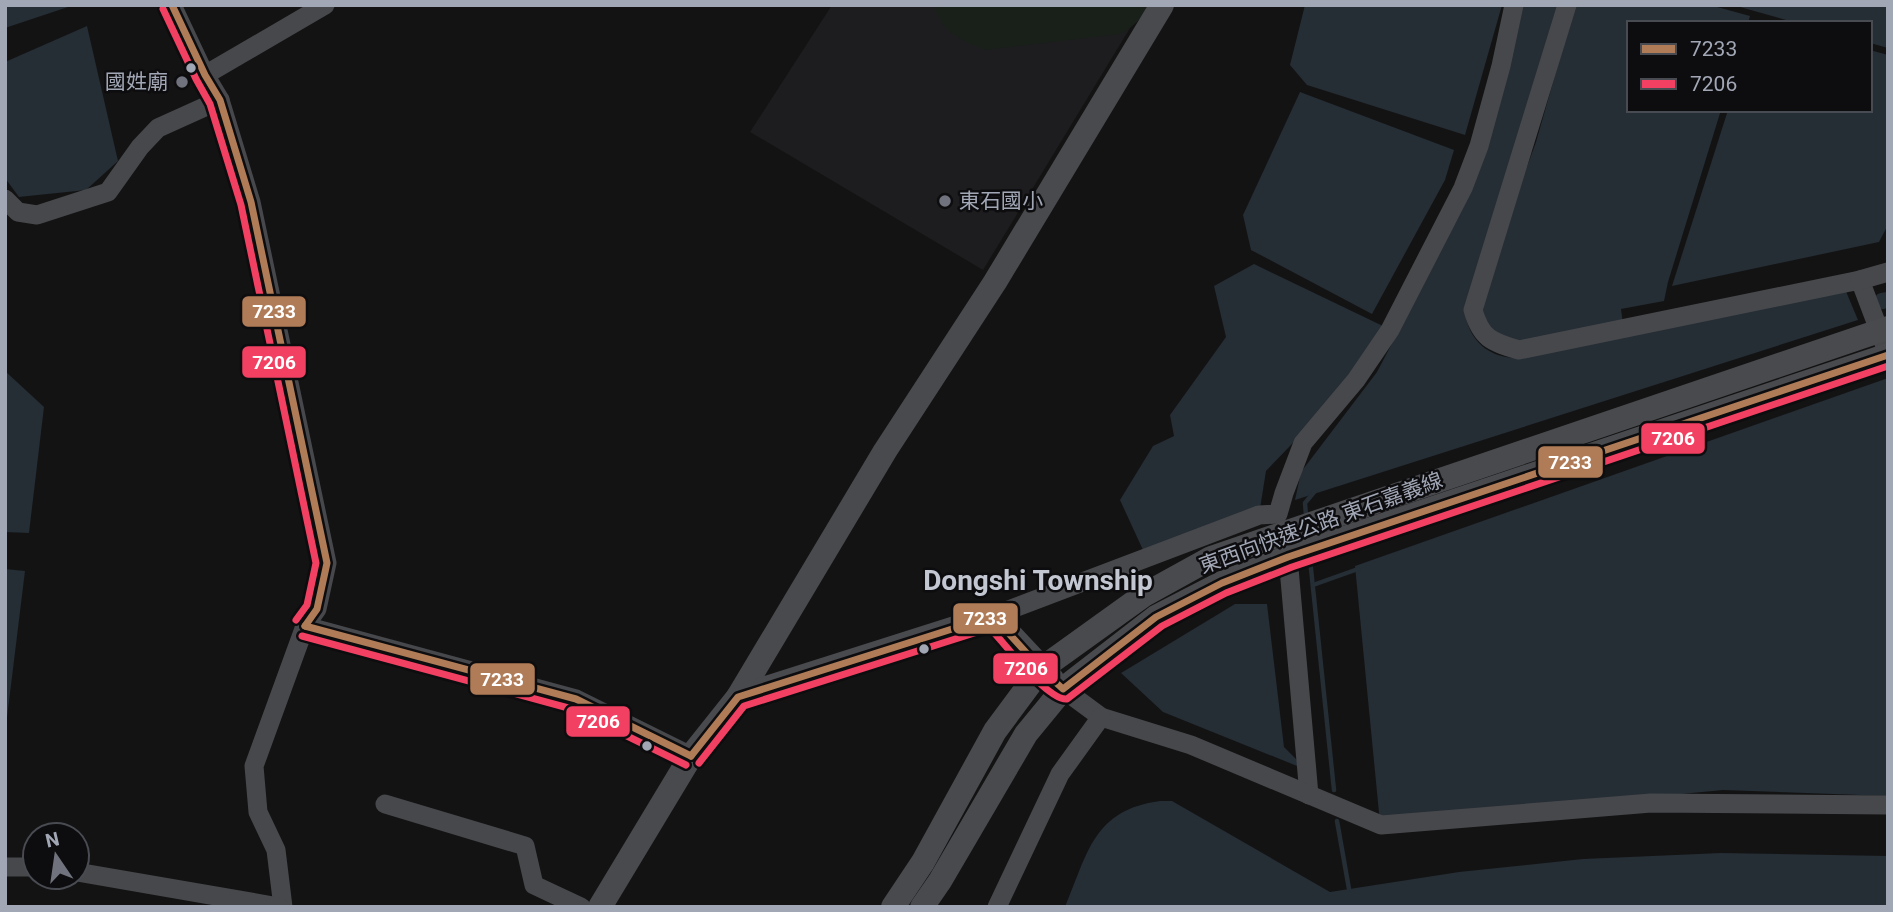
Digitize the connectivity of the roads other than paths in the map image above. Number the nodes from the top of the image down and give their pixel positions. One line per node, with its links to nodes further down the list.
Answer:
1 (172, 5): 6 (street)
2 (325, 5): 6 (street)
3 (1162, 5): 17 (main road)
4 (1514, 5): 13 (street)
5 (1567, 5): 10 (street)
6 (205, 75): 7 (street)
7 (220, 100): 8 (street); 14 (street)
8 (5, 199)
9 (1888, 272): 10 (street)
10 (1860, 280): 11 (street)
11 (1886, 342): 12 (main road, 東西向快速公路 東石嘉義線); 15 (main road, 東西向快速公路 東石嘉義線)
12 (1288, 557): 16 (main road, 東西向快速公路 東石嘉義線); 20 (street)
13 (993, 616): 15 (main road); 17 (main road)
14 (304, 626): 19 (street); 26 (street)
15 (1041, 669): 16 (main road); 29 (main road, 東西向快速公路 東石嘉義線)
16 (1063, 689): 18 (street); 30 (main road, 東西向快速公路 東石嘉義線)
17 (738, 697): 19 (main road)
18 (1101, 716): 20 (street); 31 (street)
19 (691, 756): 28 (main road)
20 (1309, 795): 22 (street)
21 (385, 804): 27 (street)
22 (1888, 805)
23 (91, 874): 24 (street)
24 (231, 898): 25 (street); 26 (street)
25 (207, 907)
26 (281, 907)
27 (581, 907)
28 (600, 907)
29 (893, 907)
30 (922, 907)
31 (997, 907)

